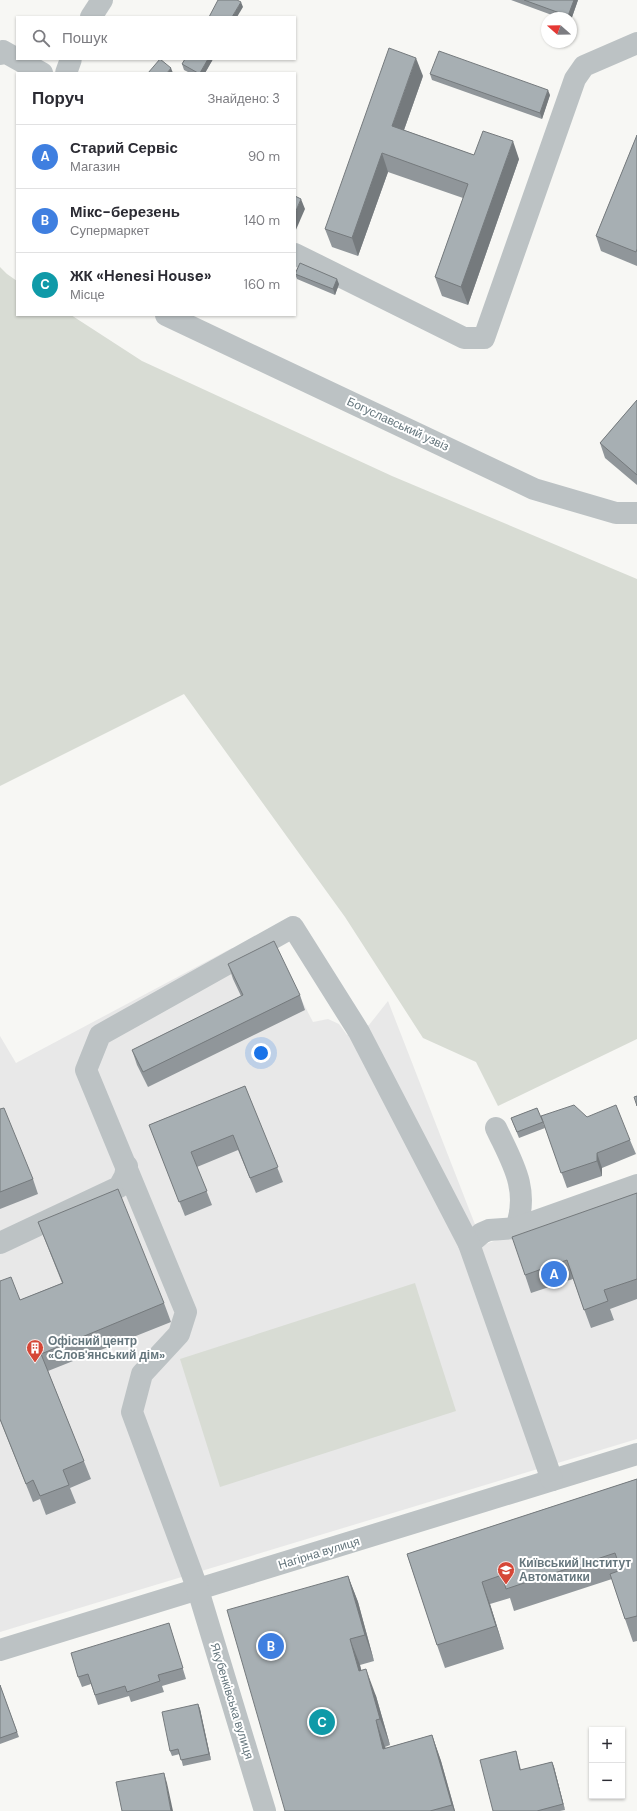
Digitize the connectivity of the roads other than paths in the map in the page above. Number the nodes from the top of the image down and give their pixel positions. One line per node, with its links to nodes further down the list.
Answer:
1 (102, 0): 2 (street)
2 (92, 16)
3 (637, 43): 10 (street)
4 (0, 54): 5 (street)
5 (16, 59)
6 (18, 60): 8 (street)
7 (71, 60): 9 (street)
8 (40, 72)
9 (66, 72)
10 (296, 254)
11 (168, 316): 12 (street, Богуславський узвіз)
12 (637, 513)
13 (496, 1128): 16 (street)
14 (127, 1166): 17 (street); 18 (street, Якубенківська вулиця); 21 (street, Якубенківська вулиця)
15 (637, 1185): 16 (street)
16 (516, 1228): 18 (street)
17 (0, 1243)
18 (469, 1244): 20 (street)
19 (637, 1454): 20 (street, Нагірна вулиця)
20 (552, 1480): 21 (street, Нагірна вулиця)
21 (198, 1590): 22 (street, Нагірна вулиця); 23 (street, Якубенківська вулиця)
22 (0, 1650)
23 (265, 1811)

